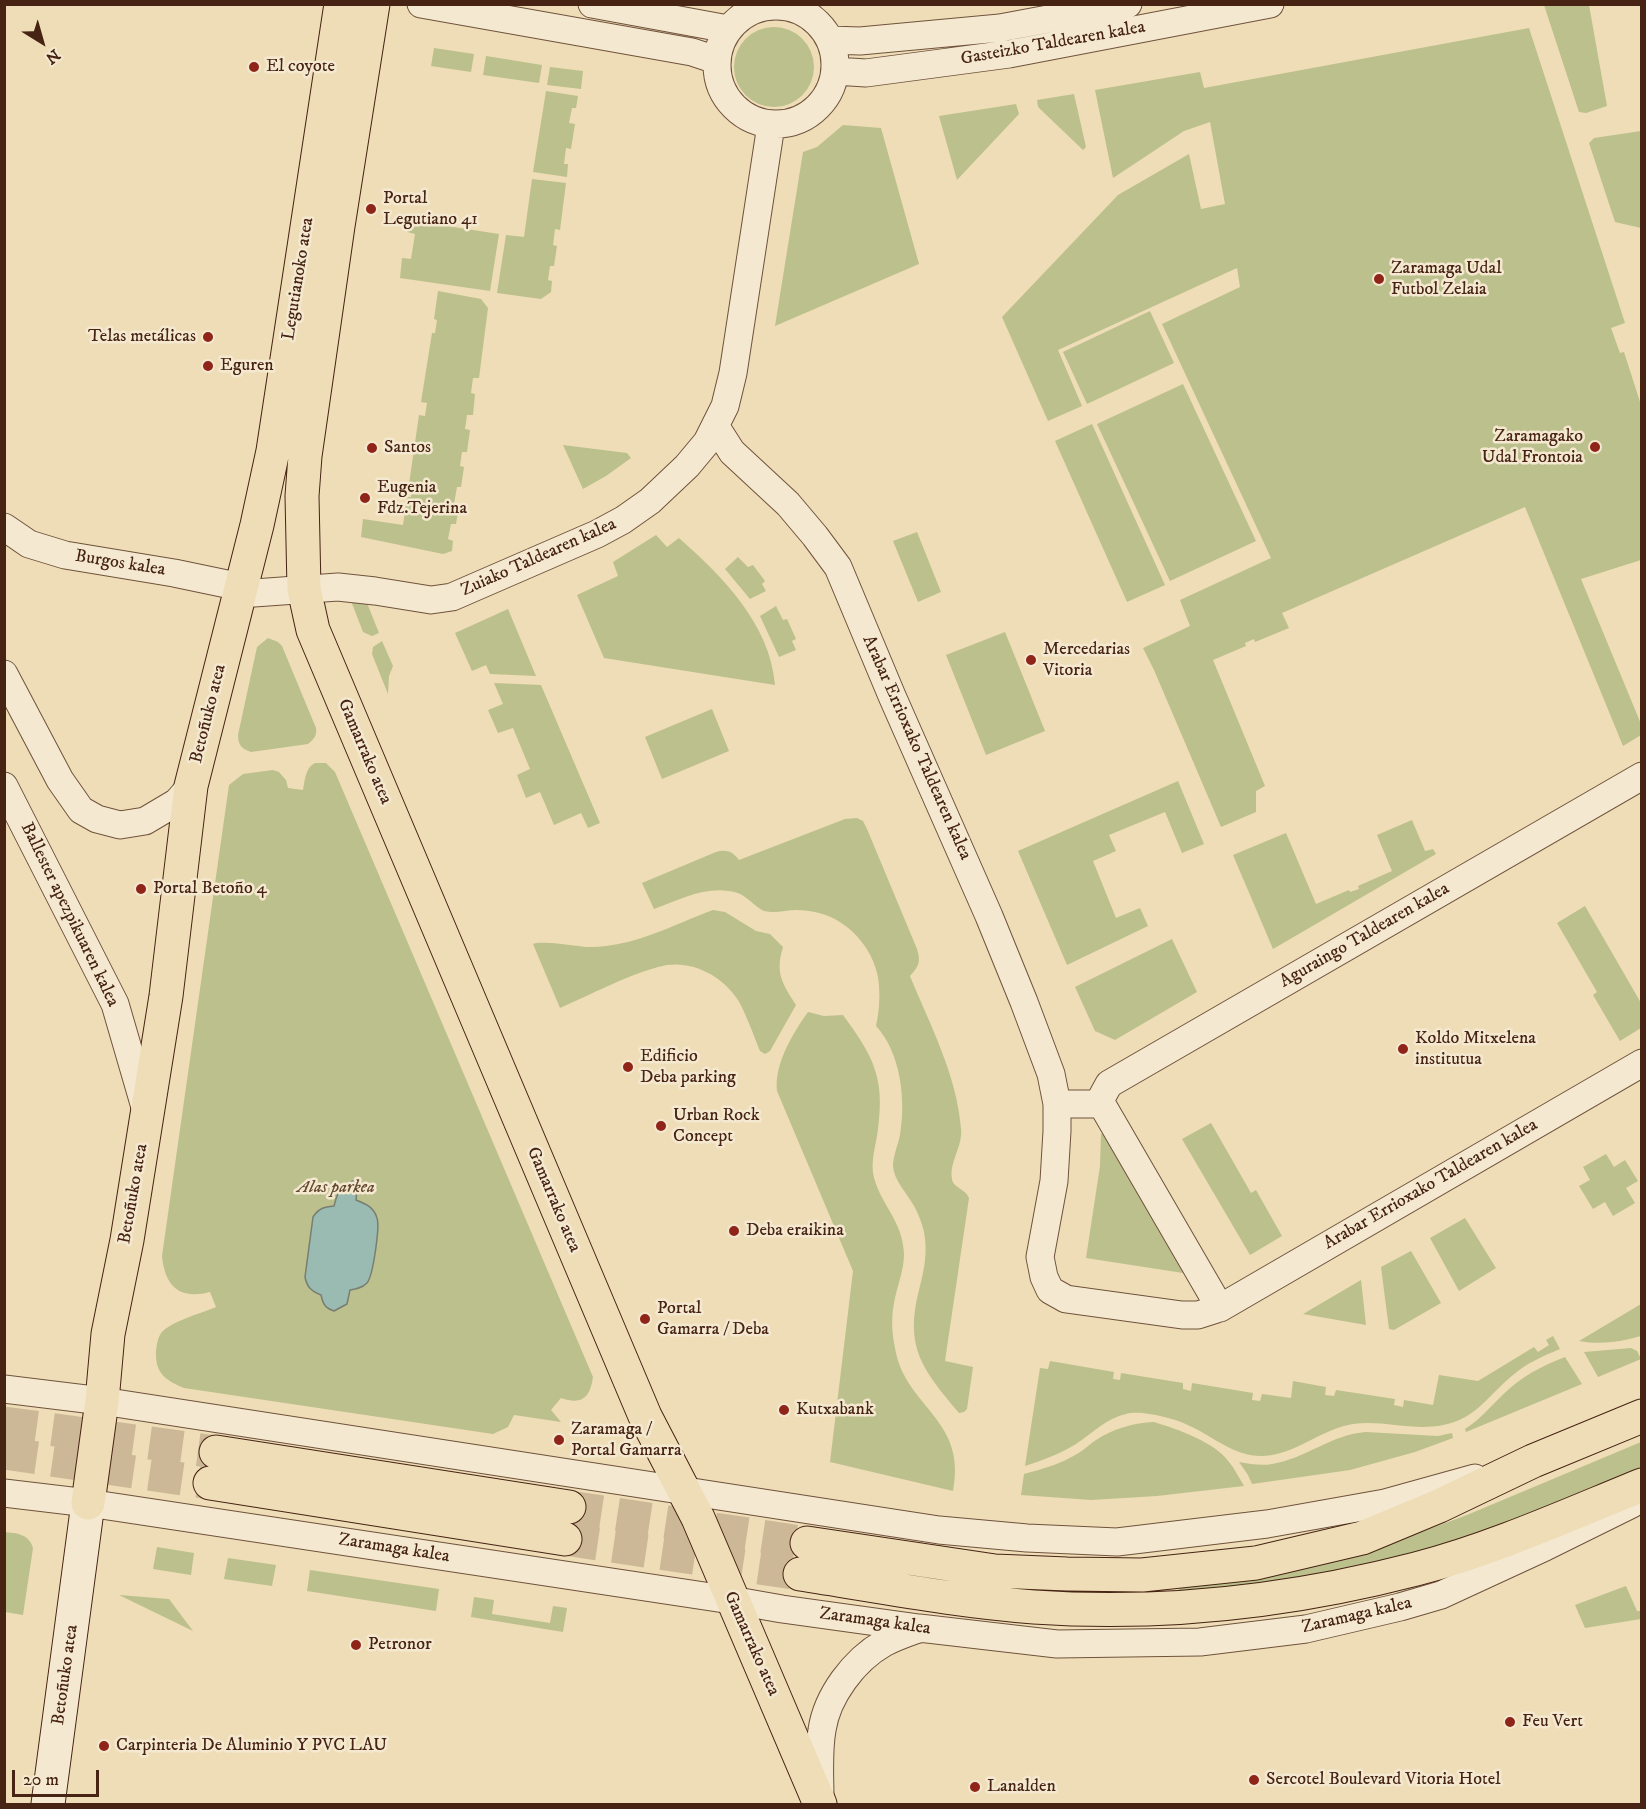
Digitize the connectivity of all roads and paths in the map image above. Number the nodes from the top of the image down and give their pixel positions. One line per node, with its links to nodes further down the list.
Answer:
1 (341, 4): 16 (main road, Legutianoko atea)
2 (373, 4): 17 (main road, Legutianoko atea)
3 (421, 4): 11 (street)
4 (592, 4): 9 (street)
5 (1128, 4): 8 (street, Gasteizko Taldearen kalea)
6 (1270, 4): 12 (street, Gasteizko Taldearen kalea)
7 (780, 5): 9 (street); 10 (street)
8 (998, 16): 10 (street, Gasteizko Taldearen kalea)
9 (728, 29): 11 (street)
10 (830, 40): 12 (street)
11 (716, 60): 13 (street)
12 (835, 71): 13 (street)
13 (771, 125): 14 (street, Zuiako Taldearen kalea)
14 (716, 427): 17 (street, Zuiako Taldearen kalea); 23 (street, Arabar Errioxako Taldearen kalea)
15 (4, 527): 16 (street, Burgos kalea)
16 (241, 587): 17 (street, Zuiako Taldearen kalea); 21 (main road, Betoñuko atea)
17 (304, 590): 32 (main road, Gamarrako atea)
18 (4, 674): 21 (street)
19 (1641, 776): 24 (street, Aguraingo Taldearen kalea)
20 (4, 786): 25 (street, Ballester apezpikuaren kalea)
21 (191, 786): 25 (main road, Betoñuko atea)
22 (1641, 1063): 26 (street, Arabar Errioxako Taldearen kalea)
23 (1057, 1104): 24 (street); 26 (street, Arabar Errioxako Taldearen kalea)
24 (1098, 1104): 26 (street)
25 (147, 1116): 28 (main road, Betoñuko atea)
26 (1220, 1308)
27 (4, 1389): 28 (street, Zaramaga kalea)
28 (102, 1401): 32 (street, Zaramaga kalea); 35 (main road, Betoñuko atea)
29 (1641, 1416): 30 (main road, Zaramaga kalea)
30 (1533, 1461): 31 (main road, Zaramaga kalea); 32 (street, Zaramaga kalea)
31 (1641, 1485)
32 (683, 1490): 38 (main road, Gamarrako atea)
33 (4, 1493): 35 (street, Zaramaga kalea)
34 (1641, 1499): 39 (street, Zaramaga kalea)
35 (88, 1503): 38 (street, Zaramaga kalea); 40 (main road, Betoñuko atea)
36 (569, 1507): 37 (main road, Zaramaga kalea)
37 (565, 1539)
38 (731, 1600): 39 (street, Zaramaga kalea); 41 (main road, Gamarrako atea)
39 (919, 1628): 41 (street, Gamarrako atea)
40 (48, 1804)
41 (820, 1804)

